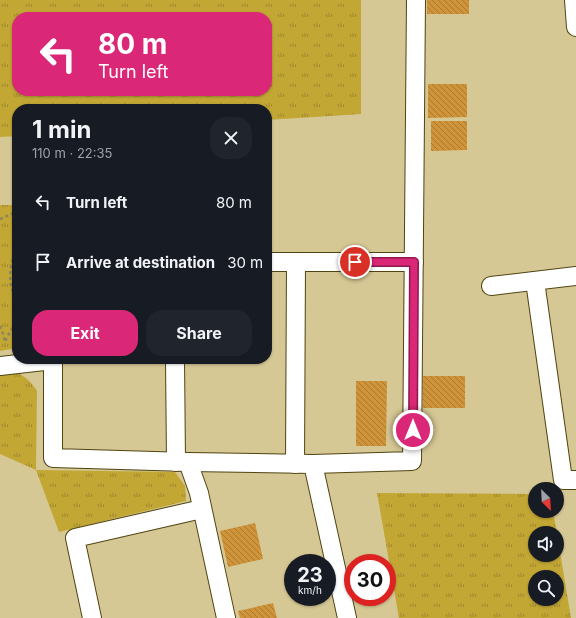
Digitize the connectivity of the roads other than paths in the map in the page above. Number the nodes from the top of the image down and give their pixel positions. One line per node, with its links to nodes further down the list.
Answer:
1 (416, 0): 6 (street)
2 (574, 0): 3 (street)
3 (576, 28)
4 (272, 262): 5 (street)
5 (296, 262): 6 (street); 15 (street)
6 (414, 262): 15 (street)
7 (576, 276): 8 (street)
8 (535, 281): 9 (street); 16 (street)
9 (491, 286)
10 (15, 364): 13 (street)
11 (52, 364): 14 (street)
12 (175, 364): 14 (street)
13 (0, 366)
14 (182, 462): 15 (street); 17 (street)
15 (304, 464): 20 (street)
16 (576, 480)
17 (202, 509): 18 (street); 19 (street)
18 (92, 618)
19 (226, 618)
20 (347, 618)

